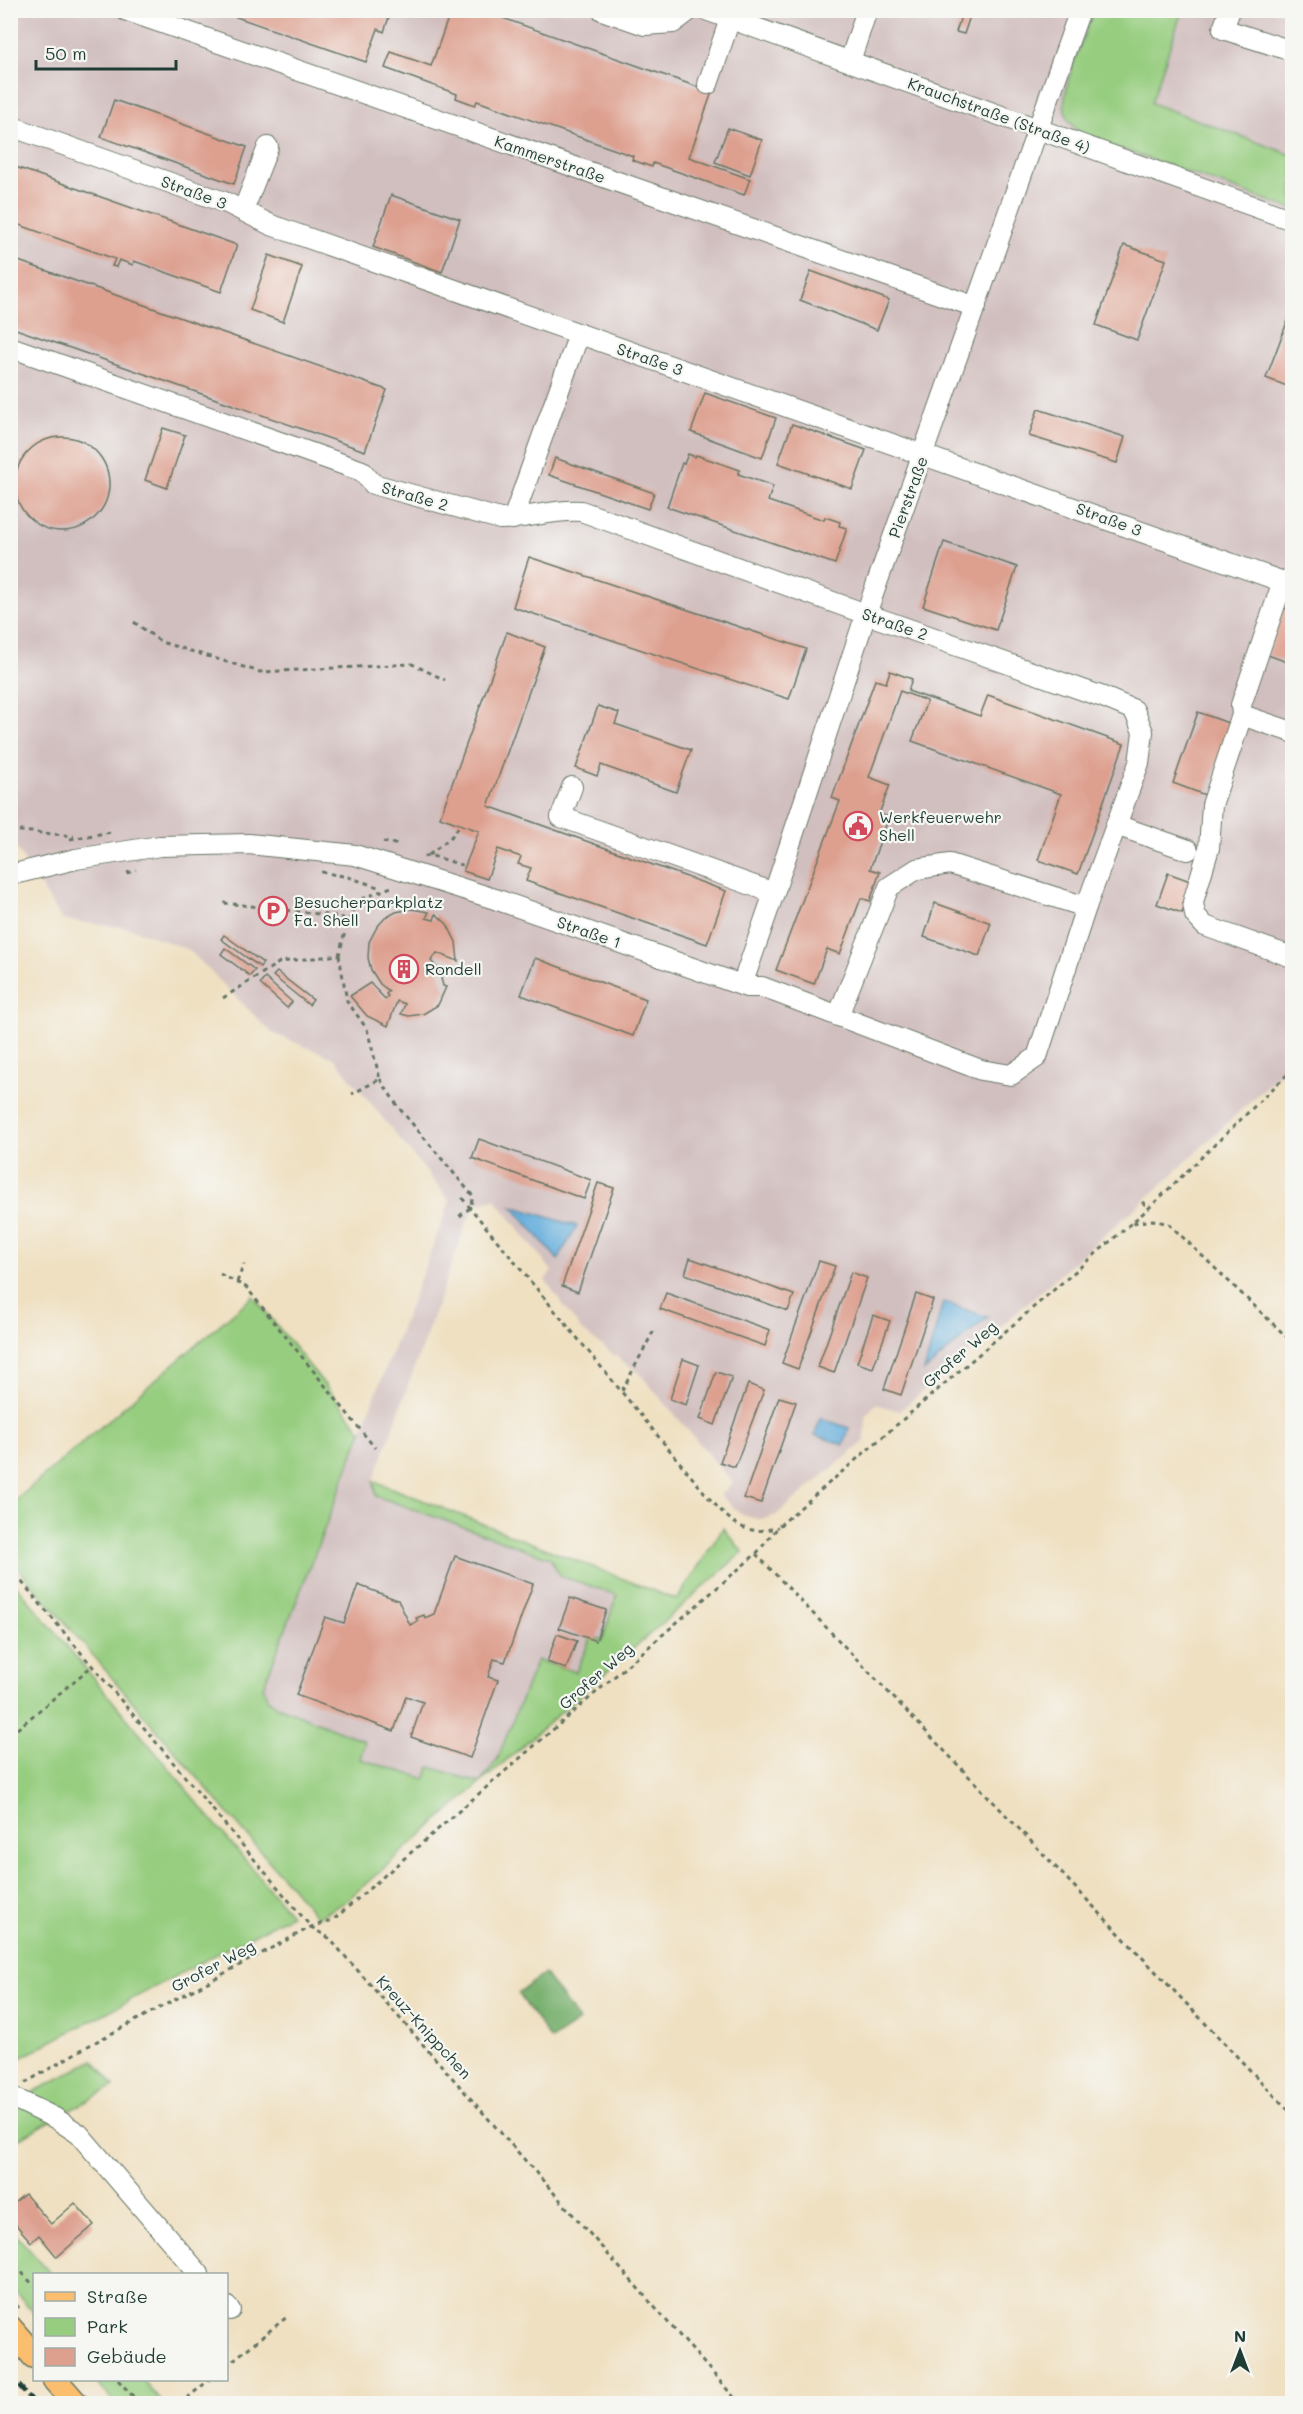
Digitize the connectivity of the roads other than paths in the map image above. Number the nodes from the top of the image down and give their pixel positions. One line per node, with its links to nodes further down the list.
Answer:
1 (125, 10): 17 (street, Kammerstraße)
2 (602, 10): 3 (street)
3 (690, 10)
4 (706, 10): 8 (street, Krauchstraße (Straße 4))
5 (867, 10): 10 (street)
6 (1080, 10): 13 (street, Pierstraße)
7 (1230, 10): 9 (street)
8 (730, 19): 10 (street, Krauchstraße (Straße 4)); 11 (street)
9 (1293, 51)
10 (850, 61): 13 (street, Krauchstraße (Straße 4))
11 (708, 84)
12 (10, 126): 15 (street, Straße 3)
13 (1040, 129): 16 (street, Krauchstraße (Straße 4)); 17 (street, Pierstraße)
14 (268, 147): 15 (street)
15 (243, 211): 18 (street, Straße 3)
16 (1293, 220)
17 (975, 307): 20 (street, Pierstraße)
18 (579, 334): 20 (street, Straße 3); 21 (street)
19 (10, 347): 21 (street, Straße 2)
20 (924, 453): 22 (street, Straße 3); 23 (street, Pierstraße)
21 (513, 519): 23 (street, Straße 2)
22 (1288, 583): 24 (street)
23 (866, 614): 27 (street, Straße 2); 30 (street, Pierstraße)
24 (1242, 715): 25 (street); 32 (street)
25 (1293, 732)
26 (572, 787): 30 (street)
27 (1116, 825): 28 (street); 31 (street, Straße 2)
28 (1188, 850)
29 (10, 875): 33 (street, Straße 1)
30 (774, 893): 33 (street, Pierstraße)
31 (1086, 907): 34 (street); 34 (street, Straße 2)
32 (1293, 957)
33 (742, 985): 34 (street, Straße 2)
34 (838, 1016)
35 (15, 2091): 36 (street)
36 (198, 2273)
37 (10, 2328): 38 (main road)
38 (33, 2355)
39 (57, 2381): 40 (main road)
40 (76, 2403)

